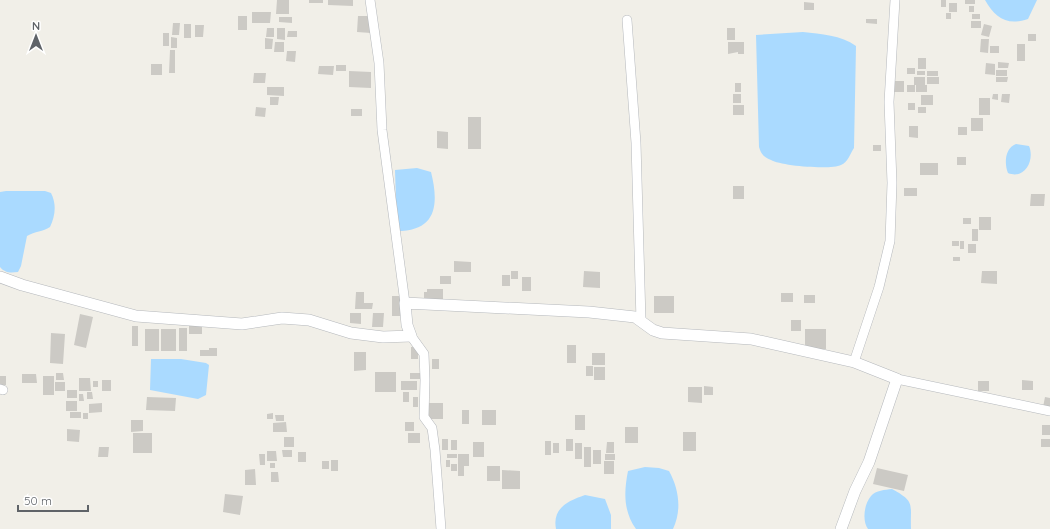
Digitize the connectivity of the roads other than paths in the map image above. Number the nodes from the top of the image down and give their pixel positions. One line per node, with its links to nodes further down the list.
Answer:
1 (370, 0): 5 (street)
2 (895, 0): 8 (street)
3 (627, 20): 6 (street)
4 (0, 277): 7 (street)
5 (405, 303): 6 (street); 7 (street)
6 (641, 321): 8 (street)
7 (411, 336): 11 (street)
8 (854, 362): 9 (street)
9 (897, 379): 10 (street); 12 (street)
10 (1050, 411)
11 (441, 529)
12 (841, 529)

